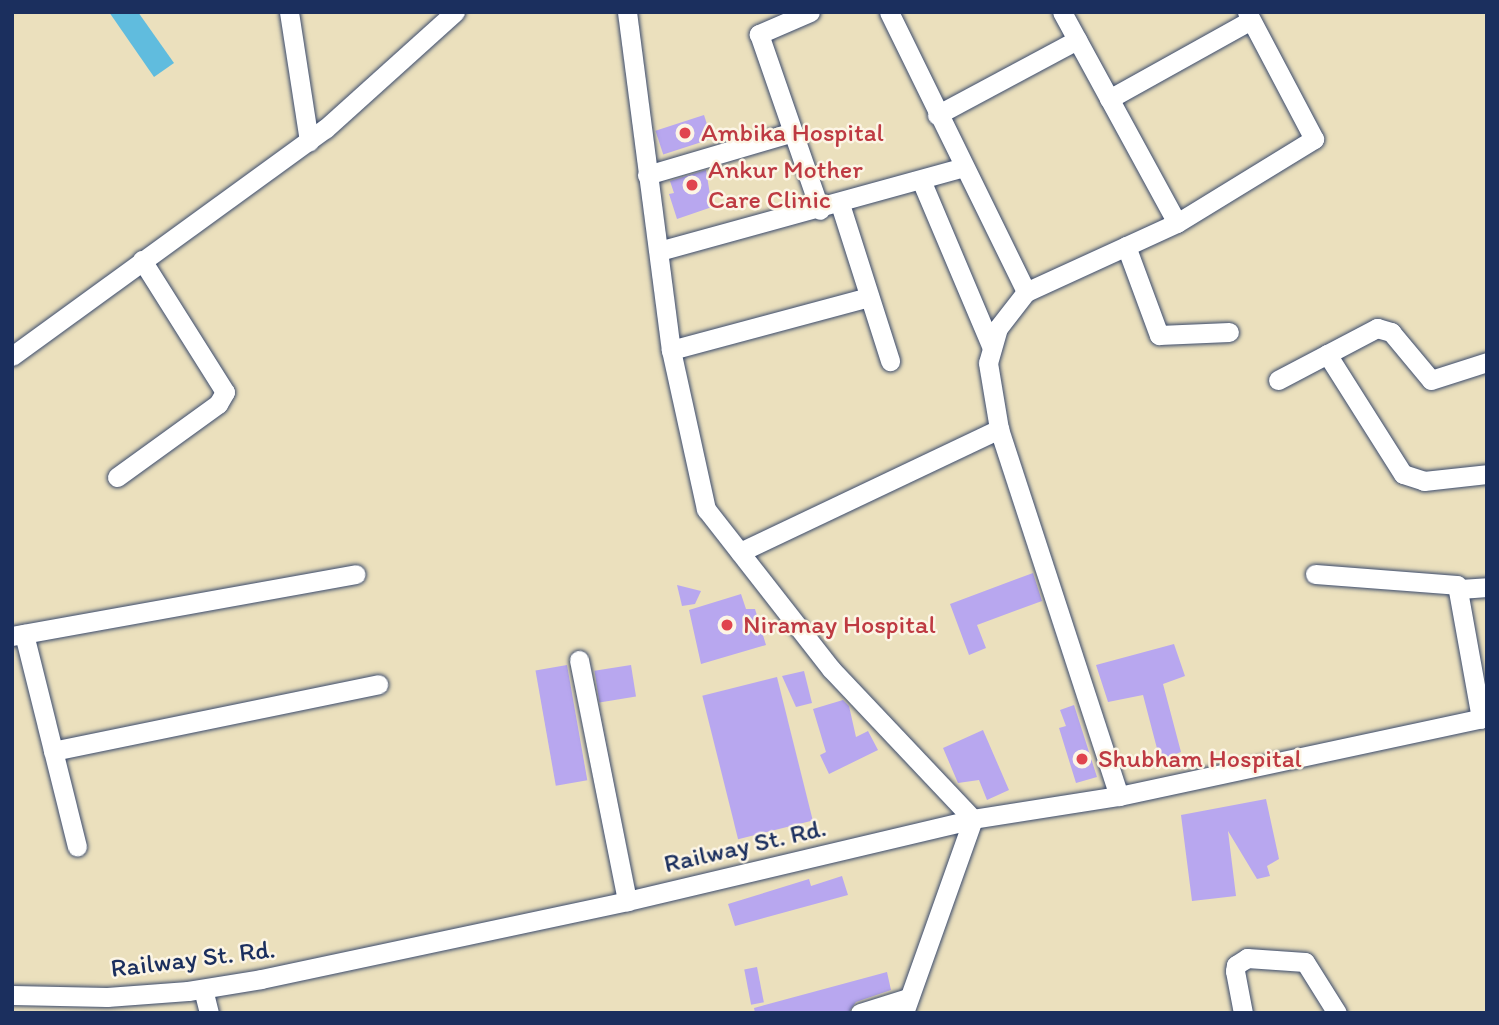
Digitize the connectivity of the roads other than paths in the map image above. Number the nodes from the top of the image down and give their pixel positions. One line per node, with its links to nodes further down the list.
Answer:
1 (289, 12): 12 (street)
2 (454, 12): 12 (street)
3 (627, 12): 14 (street)
4 (810, 12): 11 (street)
5 (889, 12): 10 (street)
6 (1062, 12): 8 (street)
7 (1249, 16): 9 (street); 18 (street)
8 (1077, 40): 9 (street); 10 (street)
9 (1109, 99): 18 (street)
10 (937, 115): 13 (street)
11 (793, 132): 14 (street); 17 (street)
12 (309, 141): 21 (street)
13 (964, 167): 15 (street); 22 (street)
14 (647, 175): 20 (street)
15 (921, 180): 16 (street); 25 (street)
16 (840, 204): 17 (street); 23 (street)
17 (820, 210): 20 (street)
18 (1177, 223): 19 (street)
19 (1126, 246): 22 (street); 24 (street)
20 (659, 251): 26 (street)
21 (142, 260): 28 (street); 34 (street)
22 (1026, 292): 25 (street)
23 (869, 297): 26 (street); 29 (street)
24 (1229, 332)
25 (992, 348): 32 (street)
26 (671, 350): 35 (street)
27 (1327, 354): 30 (street); 31 (street); 33 (street)
28 (12, 356)
29 (890, 361)
30 (1487, 362)
31 (1278, 380)
32 (999, 429): 35 (street); 45 (street)
33 (1487, 474)
34 (117, 477)
35 (740, 552): 46 (street)
36 (355, 574): 40 (street)
37 (1315, 574): 39 (street)
38 (1487, 587): 39 (street)
39 (1460, 589): 43 (street)
40 (18, 635): 44 (street)
41 (579, 660): 48 (street)
42 (378, 684): 44 (street)
43 (1484, 718): 45 (street, Railway St. Rd.)
44 (53, 751): 47 (street)
45 (1119, 796): 46 (street, Railway St. Rd.)
46 (974, 819): 48 (street, Railway St. Rd.); 52 (street)
47 (77, 847)
48 (627, 901): 49 (street, Railway St. Rd.)
49 (203, 989): 51 (street, Railway St. Rd.); 53 (street)
50 (12, 995): 51 (street, Railway St. Rd.)
51 (109, 1005)
52 (906, 1005): 54 (street)
53 (209, 1013)
54 (860, 1013)
55 (1243, 1013): 56 (street)
56 (1337, 1013)

